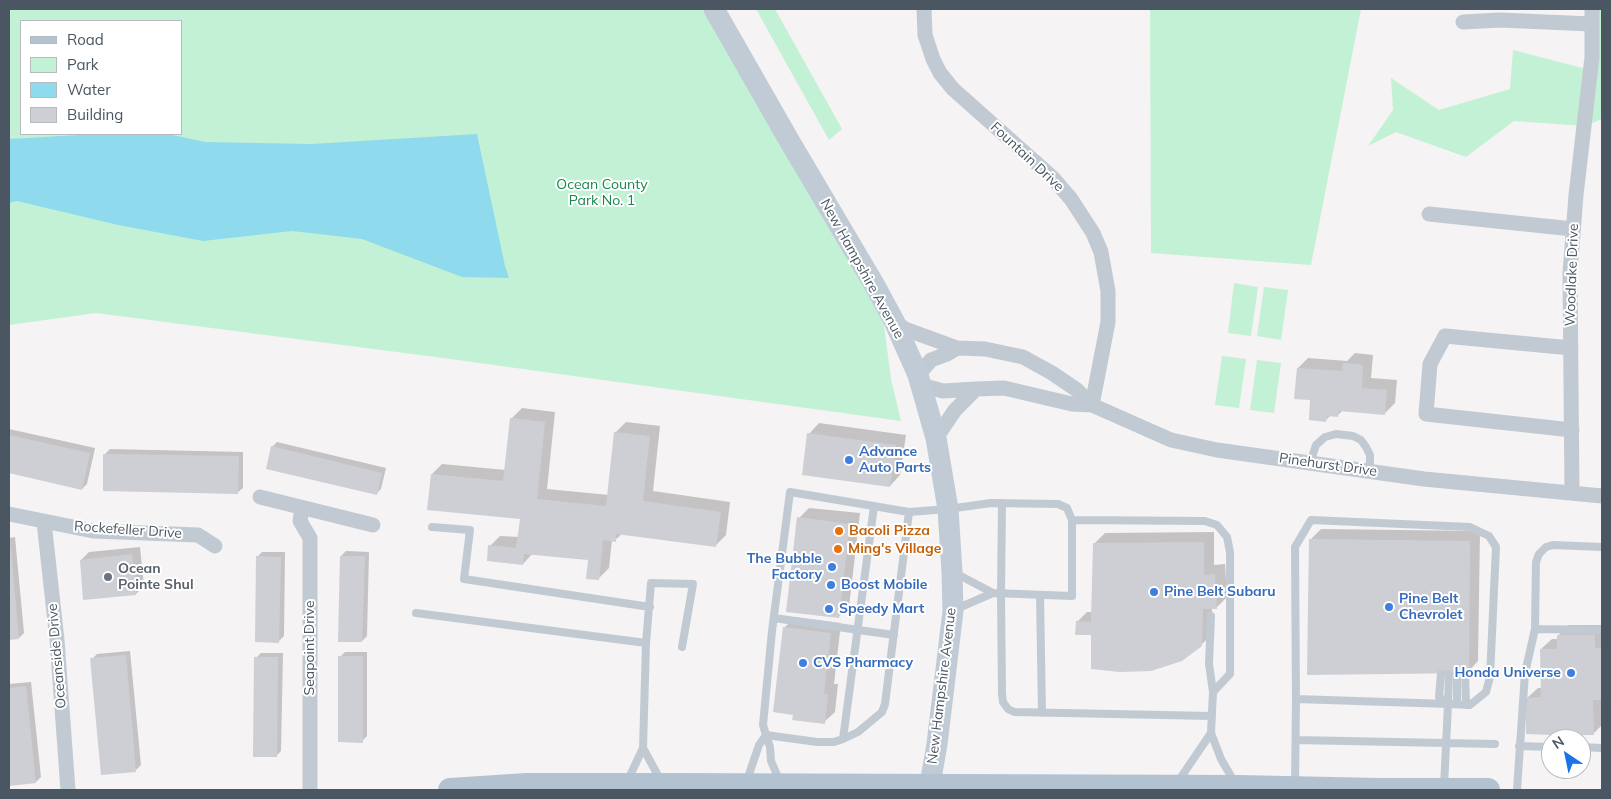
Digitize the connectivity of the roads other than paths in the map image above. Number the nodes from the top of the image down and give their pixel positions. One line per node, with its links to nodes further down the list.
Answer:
1 (714, 9): 7 (main road, New Hampshire Avenue)
2 (924, 9): 14 (street, Fountain Drive)
3 (1592, 16): 4 (street); 6 (street, Woodlake Drive)
4 (1463, 22)
5 (1429, 214): 6 (street)
6 (1573, 230): 9 (street, Woodlake Drive)
7 (894, 321): 8 (street, Pinehurst Drive); 10 (main road, New Hampshire Avenue)
8 (957, 348): 10 (street, Pinehurst Drive); 11 (street, Pinehurst Drive)
9 (1570, 348): 15 (street, Woodlake Drive); 15 (street)
10 (919, 380): 12 (street, Pinehurst Drive); 16 (main road, New Hampshire Avenue)
11 (1063, 380): 13 (street); 14 (street, Pinehurst Drive)
12 (976, 389): 13 (street, Pinehurst Drive); 16 (street)
13 (1055, 400): 14 (street, Pinehurst Drive)
14 (1092, 406): 17 (street, Pinehurst Drive)
15 (1572, 430): 19 (street, Woodlake Drive)
16 (936, 438): 25 (main road, New Hampshire Avenue)
17 (1310, 463): 18 (street, Pinehurst Drive); 18 (lane)
18 (1370, 471): 19 (street, Pinehurst Drive)
19 (1572, 493): 20 (street, Pinehurst Drive)
20 (1602, 496)
21 (260, 497): 24 (street)
22 (1002, 503): 25 (lane); 28 (lane); 35 (lane)
23 (874, 506): 26 (lane); 41 (lane); 43 (lane)
24 (302, 508): 30 (street); 73 (street, Seapoint Drive)
25 (948, 510): 26 (lane); 34 (main road, New Hampshire Avenue)
26 (909, 512): 45 (lane)
27 (9, 514): 29 (street, Rockefeller Drive)
28 (1072, 520): 36 (lane); 48 (lane)
29 (44, 522): 32 (street, Rockefeller Drive); 72 (street, Oceanside Drive)
30 (373, 525)
31 (432, 527): 37 (lane)
32 (215, 546)
33 (1602, 547): 42 (lane)
34 (952, 572): 35 (lane); 38 (main road, New Hampshire Avenue)
35 (997, 594): 36 (lane); 38 (lane); 52 (lane)
36 (1040, 595): 52 (lane)
37 (650, 607): 46 (lane); 47 (lane)
38 (953, 610): 68 (main road, New Hampshire Avenue)
39 (416, 613): 46 (lane)
40 (1211, 616): 48 (lane)
41 (774, 618): 43 (lane); 55 (lane)
42 (1535, 629): 44 (lane); 60 (lane)
43 (858, 630): 45 (lane); 56 (lane)
44 (1602, 630)
45 (894, 635): 56 (lane)
46 (646, 643): 62 (lane)
47 (682, 647)
48 (1213, 692): 53 (lane)
49 (1296, 699): 50 (lane); 51 (lane); 57 (lane)
50 (1445, 704): 51 (lane); 51 (lane); 58 (lane)
51 (1461, 704)
52 (1042, 713): 53 (lane)
53 (1212, 716): 54 (lane)
54 (1211, 733): 67 (lane); 70 (lane)
55 (766, 735): 56 (lane); 65 (lane); 66 (lane)
56 (843, 739)
57 (1296, 740): 58 (lane); 71 (lane)
58 (1447, 743): 59 (lane); 76 (lane)
59 (1495, 744)
60 (1519, 746): 61 (lane); 79 (lane)
61 (1541, 747)
62 (643, 748): 63 (lane); 64 (lane)
63 (663, 784): 64 (main road); 65 (main road)
64 (626, 785): 74 (main road)
65 (745, 785): 66 (main road)
66 (781, 786): 68 (main road)
67 (1238, 787): 70 (main road); 71 (main road)
68 (929, 788): 69 (main road)
69 (1033, 788): 70 (main road)
70 (1173, 788)
71 (1289, 789): 75 (main road)
72 (68, 790)
73 (310, 790)
74 (459, 790)
75 (1380, 790): 76 (main road)
76 (1444, 790): 77 (main road)
77 (1452, 790): 78 (main road)
78 (1488, 790)
79 (1517, 790)

